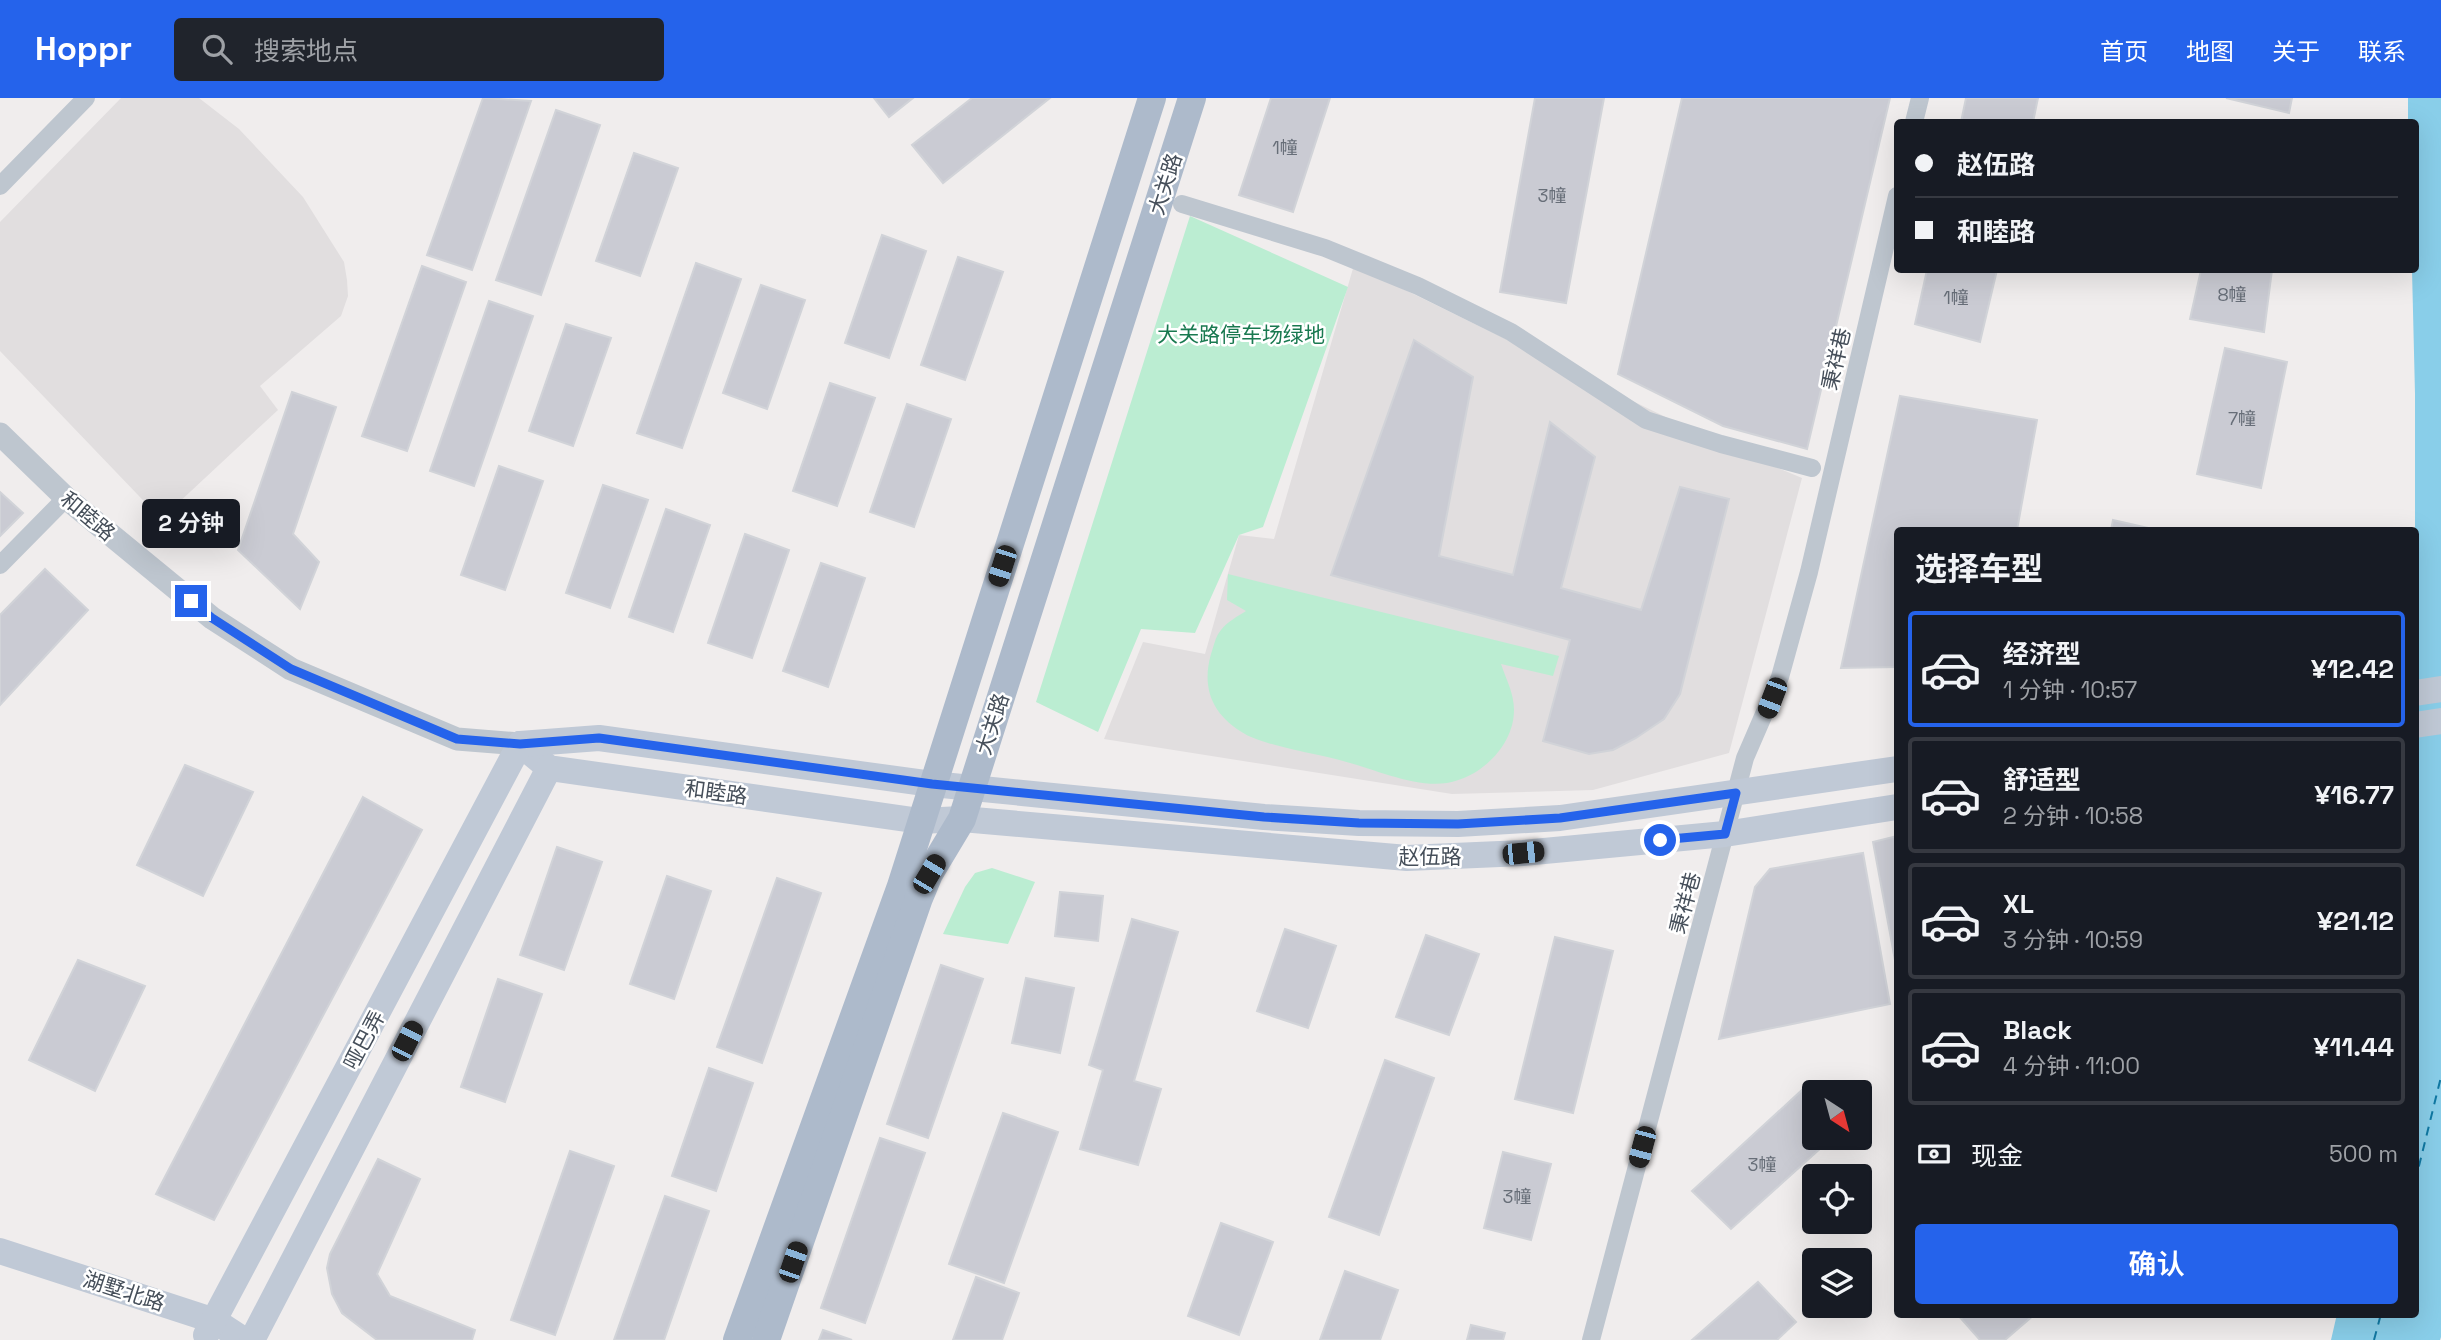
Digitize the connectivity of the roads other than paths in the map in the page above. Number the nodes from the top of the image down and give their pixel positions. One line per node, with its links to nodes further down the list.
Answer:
1 (86, 98): 6 (street)
2 (1152, 98): 20 (main road, 大关路)
3 (1192, 98): 21 (main road, 大关路)
4 (1920, 98): 5 (street)
5 (1915, 119)
6 (0, 186)
7 (1182, 204): 10 (street)
8 (1894, 208): 22 (street, 秉祥巷)
9 (0, 434): 11 (street, 和睦路)
10 (1812, 468)
11 (66, 499): 12 (street); 17 (street, 和睦路)
12 (0, 565)
13 (2441, 689): 14 (main road)
14 (2419, 692)
15 (2441, 721): 16 (main road)
16 (2419, 724)
17 (520, 744): 18 (main road); 20 (main road, 和睦路); 30 (main road, 哑巴弄)
18 (549, 768): 25 (main road, 和睦路); 32 (main road, 哑巴弄)
19 (1894, 769): 22 (main road, 赵伍路)
20 (932, 784): 21 (main road, 和睦路); 25 (main road, 大关路)
21 (972, 788): 22 (main road, 赵伍路); 24 (main road, 大关路)
22 (1736, 793): 26 (street, 秉祥巷)
23 (1894, 807): 26 (main road, 赵伍路)
24 (962, 819): 25 (main road, 和睦路); 26 (main road, 赵伍路); 27 (main road, 大关路)
25 (920, 821): 27 (main road, 大关路)
26 (1725, 834): 35 (street, 秉祥巷)
27 (898, 926): 33 (main road, 大关路); 34 (main road, 大关路)
28 (0, 1251): 30 (main road, 湖墅北路)
29 (0, 1268): 30 (main road, 湖墅北路)
30 (218, 1332): 31 (main road, 湖墅北路)
31 (244, 1340)
32 (252, 1340)
33 (737, 1340)
34 (766, 1340)
35 (1591, 1340)

